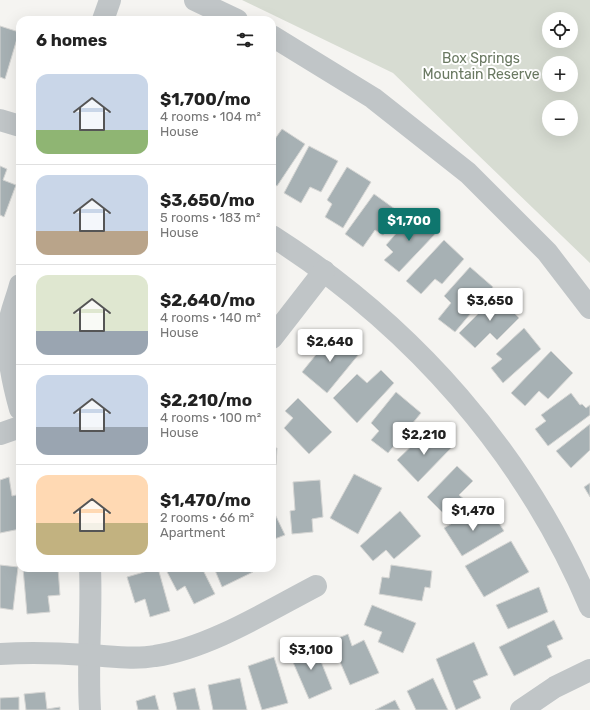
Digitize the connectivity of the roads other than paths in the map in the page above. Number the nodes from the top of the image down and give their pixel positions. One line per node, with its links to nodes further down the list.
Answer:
1 (110, 0): 3 (street)
2 (195, 0): 4 (street)
3 (104, 16)
4 (229, 16)
5 (276, 38): 11 (street)
6 (0, 120): 7 (street)
7 (16, 125)
8 (276, 239): 9 (street)
9 (324, 271): 12 (street); 18 (street)
10 (16, 299): 13 (street)
11 (590, 308)
12 (276, 333)
13 (16, 394)
14 (16, 428): 15 (street)
15 (0, 434)
16 (90, 572): 20 (street)
17 (316, 586): 20 (street)
18 (590, 607)
19 (0, 654): 20 (street)
20 (88, 655): 22 (street)
21 (590, 670): 23 (street)
22 (90, 710)
23 (521, 710)

